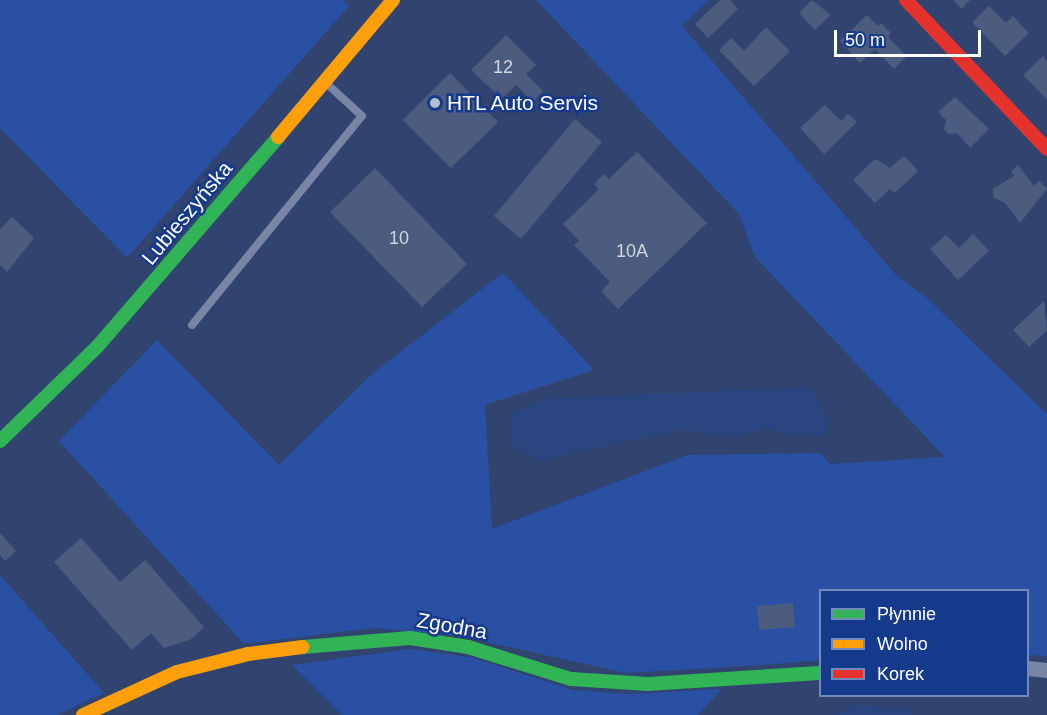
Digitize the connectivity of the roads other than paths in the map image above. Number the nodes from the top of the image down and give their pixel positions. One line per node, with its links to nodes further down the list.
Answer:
1 (393, 0): 3 (street, Lubieszyńska)
2 (906, 0): 4 (street)
3 (325, 82): 5 (lane); 6 (street, Lubieszyńska)
4 (1047, 149)
5 (192, 325)
6 (0, 441)
7 (1029, 668): 8 (street)
8 (1047, 670)
9 (819, 673): 10 (street, Zgodna)
10 (83, 715)

